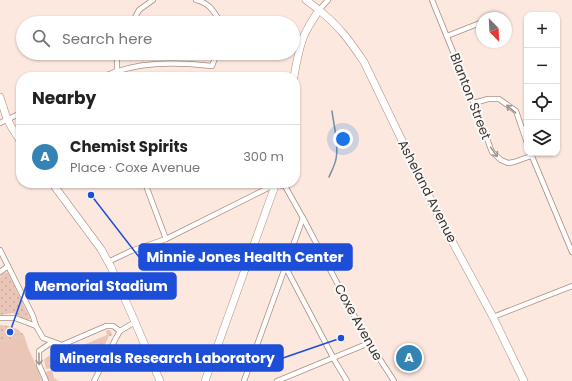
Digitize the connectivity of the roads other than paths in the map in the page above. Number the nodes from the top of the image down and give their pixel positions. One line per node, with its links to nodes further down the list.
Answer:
1 (153, 0): 7 (street)
2 (196, 0): 8 (street)
3 (306, 0): 6 (main road, Asheland Avenue)
4 (328, 0): 6 (street)
5 (432, 0): 10 (street, Blanton Street)
6 (319, 10): 11 (main road); 40 (main road, Asheland Avenue)
7 (136, 16)
8 (217, 16)
9 (476, 25): 10 (street)
10 (447, 36): 18 (street, Blanton Street)
11 (300, 50)
12 (117, 60): 15 (street)
13 (215, 60): 15 (street)
14 (297, 60): 16 (main road)
15 (116, 71)
16 (295, 72)
17 (0, 97): 20 (main road)
18 (474, 103): 23 (street, one-way to 18); 24 (street, Blanton Street, one-way to 24)
19 (16, 115): 20 (street)
20 (7, 119): 21 (street); 22 (main road)
21 (0, 123)
22 (16, 134)
23 (524, 134)
24 (527, 156)
25 (532, 156): 34 (street)
26 (56, 188): 35 (main road)
27 (147, 188): 32 (street)
28 (268, 188): 32 (street)
29 (275, 188): 51 (main road)
30 (286, 188): 31 (street, Coxe Avenue)
31 (303, 218): 37 (street); 46 (street, Coxe Avenue)
32 (166, 239): 35 (street)
33 (0, 250): 36 (street)
34 (572, 252)
35 (108, 262): 42 (main road)
36 (8, 266): 38 (street); 43 (street)
37 (285, 266): 47 (street); 52 (street)
38 (0, 272)
39 (572, 286): 40 (street)
40 (493, 316): 56 (main road, Asheland Avenue)
41 (0, 318): 43 (street)
42 (136, 322): 44 (street); 50 (main road)
43 (36, 326): 45 (street)
44 (120, 331): 45 (street); 49 (street)
45 (52, 342): 48 (street, one-way to 48)
46 (369, 343): 47 (street); 55 (street, Coxe Avenue)
47 (334, 357): 53 (street); 54 (street)
48 (46, 381)
49 (94, 381)
50 (160, 381)
51 (205, 381)
52 (244, 381)
53 (277, 381)
54 (347, 381)
55 (394, 381)
56 (524, 381)

